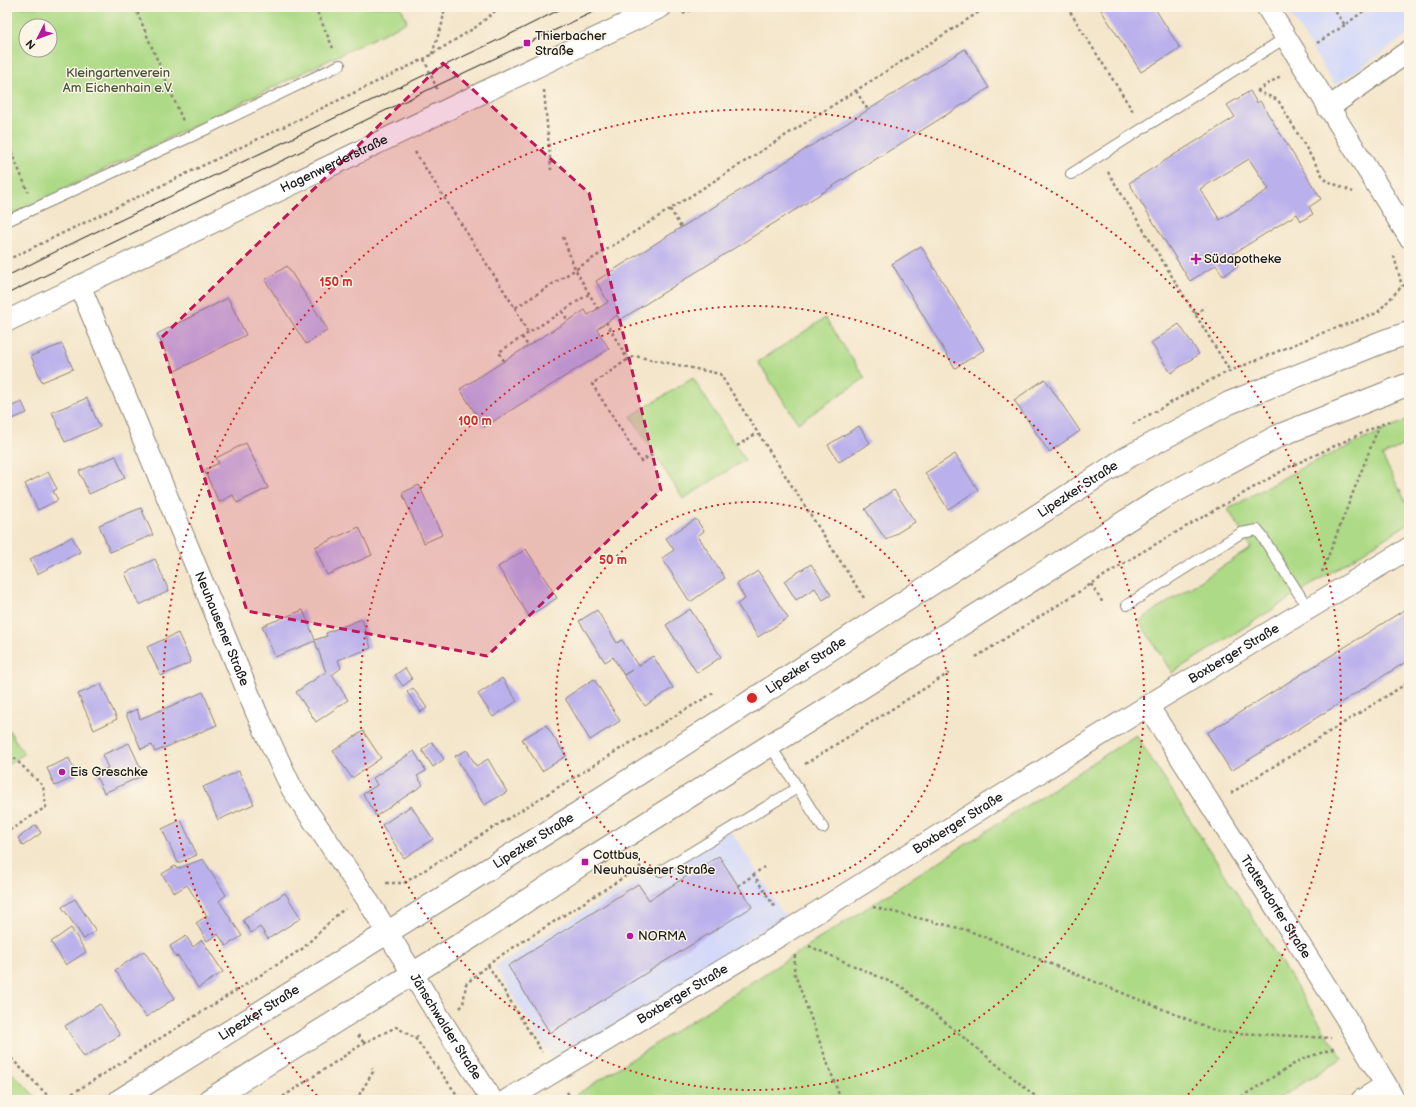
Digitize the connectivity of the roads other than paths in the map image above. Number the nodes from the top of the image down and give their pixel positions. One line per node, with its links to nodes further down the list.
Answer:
1 (661, 7): 3 (street, Hagenwerderstraße)
2 (1267, 7): 4 (street)
3 (638, 12): 11 (street, Hagenwerderstraße)
4 (1285, 38): 7 (street); 8 (lane)
5 (1409, 51): 7 (street)
6 (340, 65): 9 (lane)
7 (1328, 108): 10 (street)
8 (1071, 174)
9 (7, 221)
10 (1409, 237)
11 (80, 286): 12 (street, Hagenwerderstraße); 23 (street, Neuhausener Straße)
12 (7, 320)
13 (1409, 333): 23 (main road, Lipezker Straße)
14 (1409, 384): 19 (main road)
15 (1409, 548): 17 (street, Boxberger Straße)
16 (1127, 605): 17 (lane)
17 (1308, 608): 18 (street, Boxberger Straße)
18 (1148, 706): 26 (street, Trattendorfer Straße); 30 (street, Boxberger Straße)
19 (770, 746): 20 (lane); 25 (main road)
20 (797, 788): 21 (lane); 22 (lane)
21 (823, 828)
22 (661, 871)
23 (387, 933): 24 (street, Neuhausener Straße); 27 (main road, Lipezker Straße)
24 (399, 953): 25 (street, Jänschwalder Straße)
25 (412, 974): 28 (main road); 29 (street, Jänschwalder Straße)
26 (1390, 1092): 31 (street, Trattendorfer Straße)
27 (120, 1100)
28 (209, 1100)
29 (492, 1100)
30 (507, 1100)
31 (1362, 1100)

